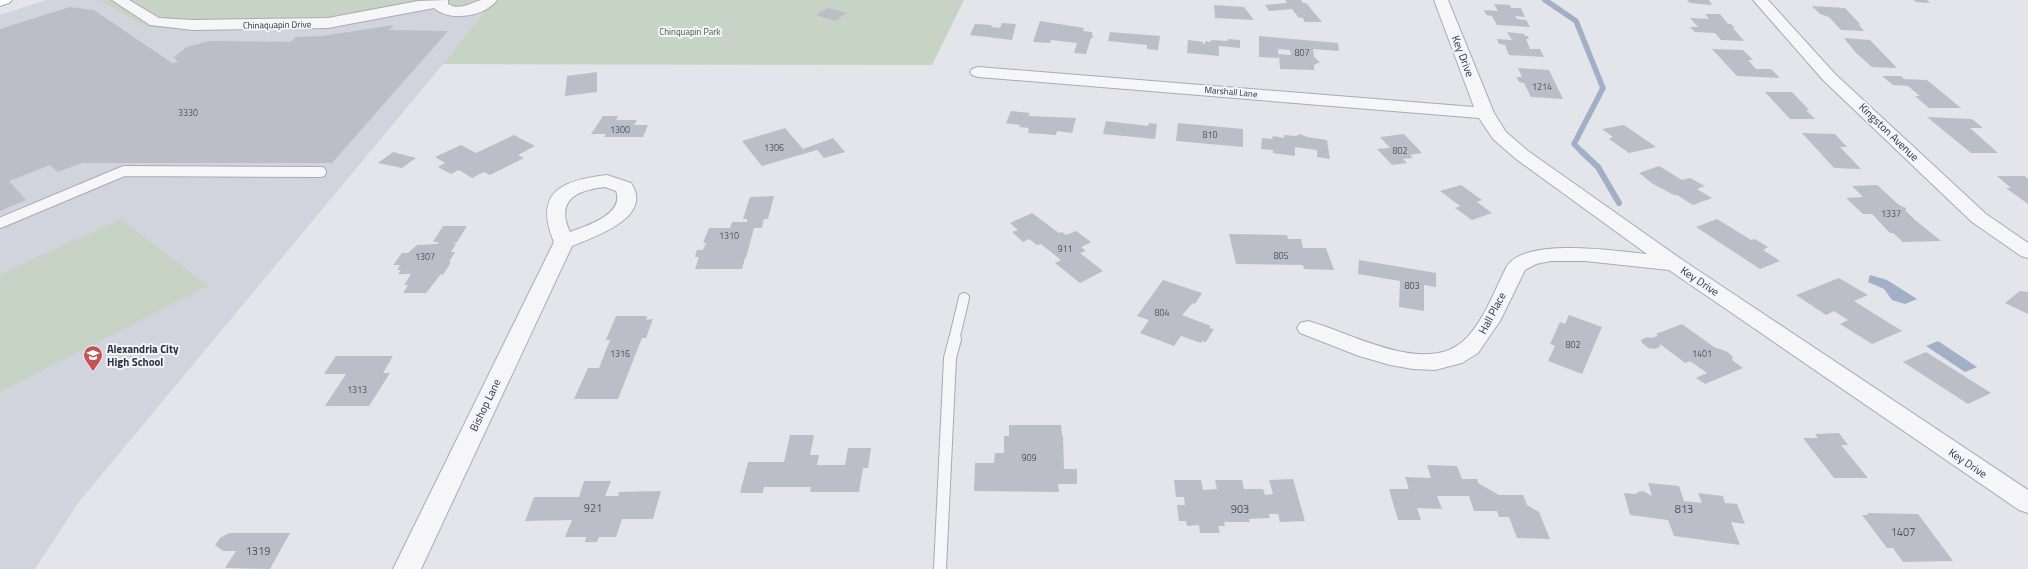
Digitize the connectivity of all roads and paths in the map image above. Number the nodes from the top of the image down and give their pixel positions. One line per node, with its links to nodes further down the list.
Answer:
1 (4, 0): 6 (main road)
2 (119, 0): 7 (street, Chinaquapin Drive)
3 (490, 0): 7 (street, Chinaquapin Drive)
4 (1441, 0): 9 (street, Key Drive)
5 (1760, 0): 13 (street, Kingston Avenue)
6 (0, 1)
7 (440, 1)
8 (978, 72): 9 (street, Marshall Lane)
9 (1485, 113): 14 (street, Key Drive)
10 (321, 172): 11 (lane)
11 (0, 223)
12 (564, 242): 18 (street, Bishop Lane)
13 (2028, 252)
14 (1674, 264): 16 (street, Hall Place); 17 (street, Key Drive)
15 (964, 298): 19 (lane)
16 (1308, 328)
17 (2028, 503)
18 (407, 569)
19 (940, 569)

